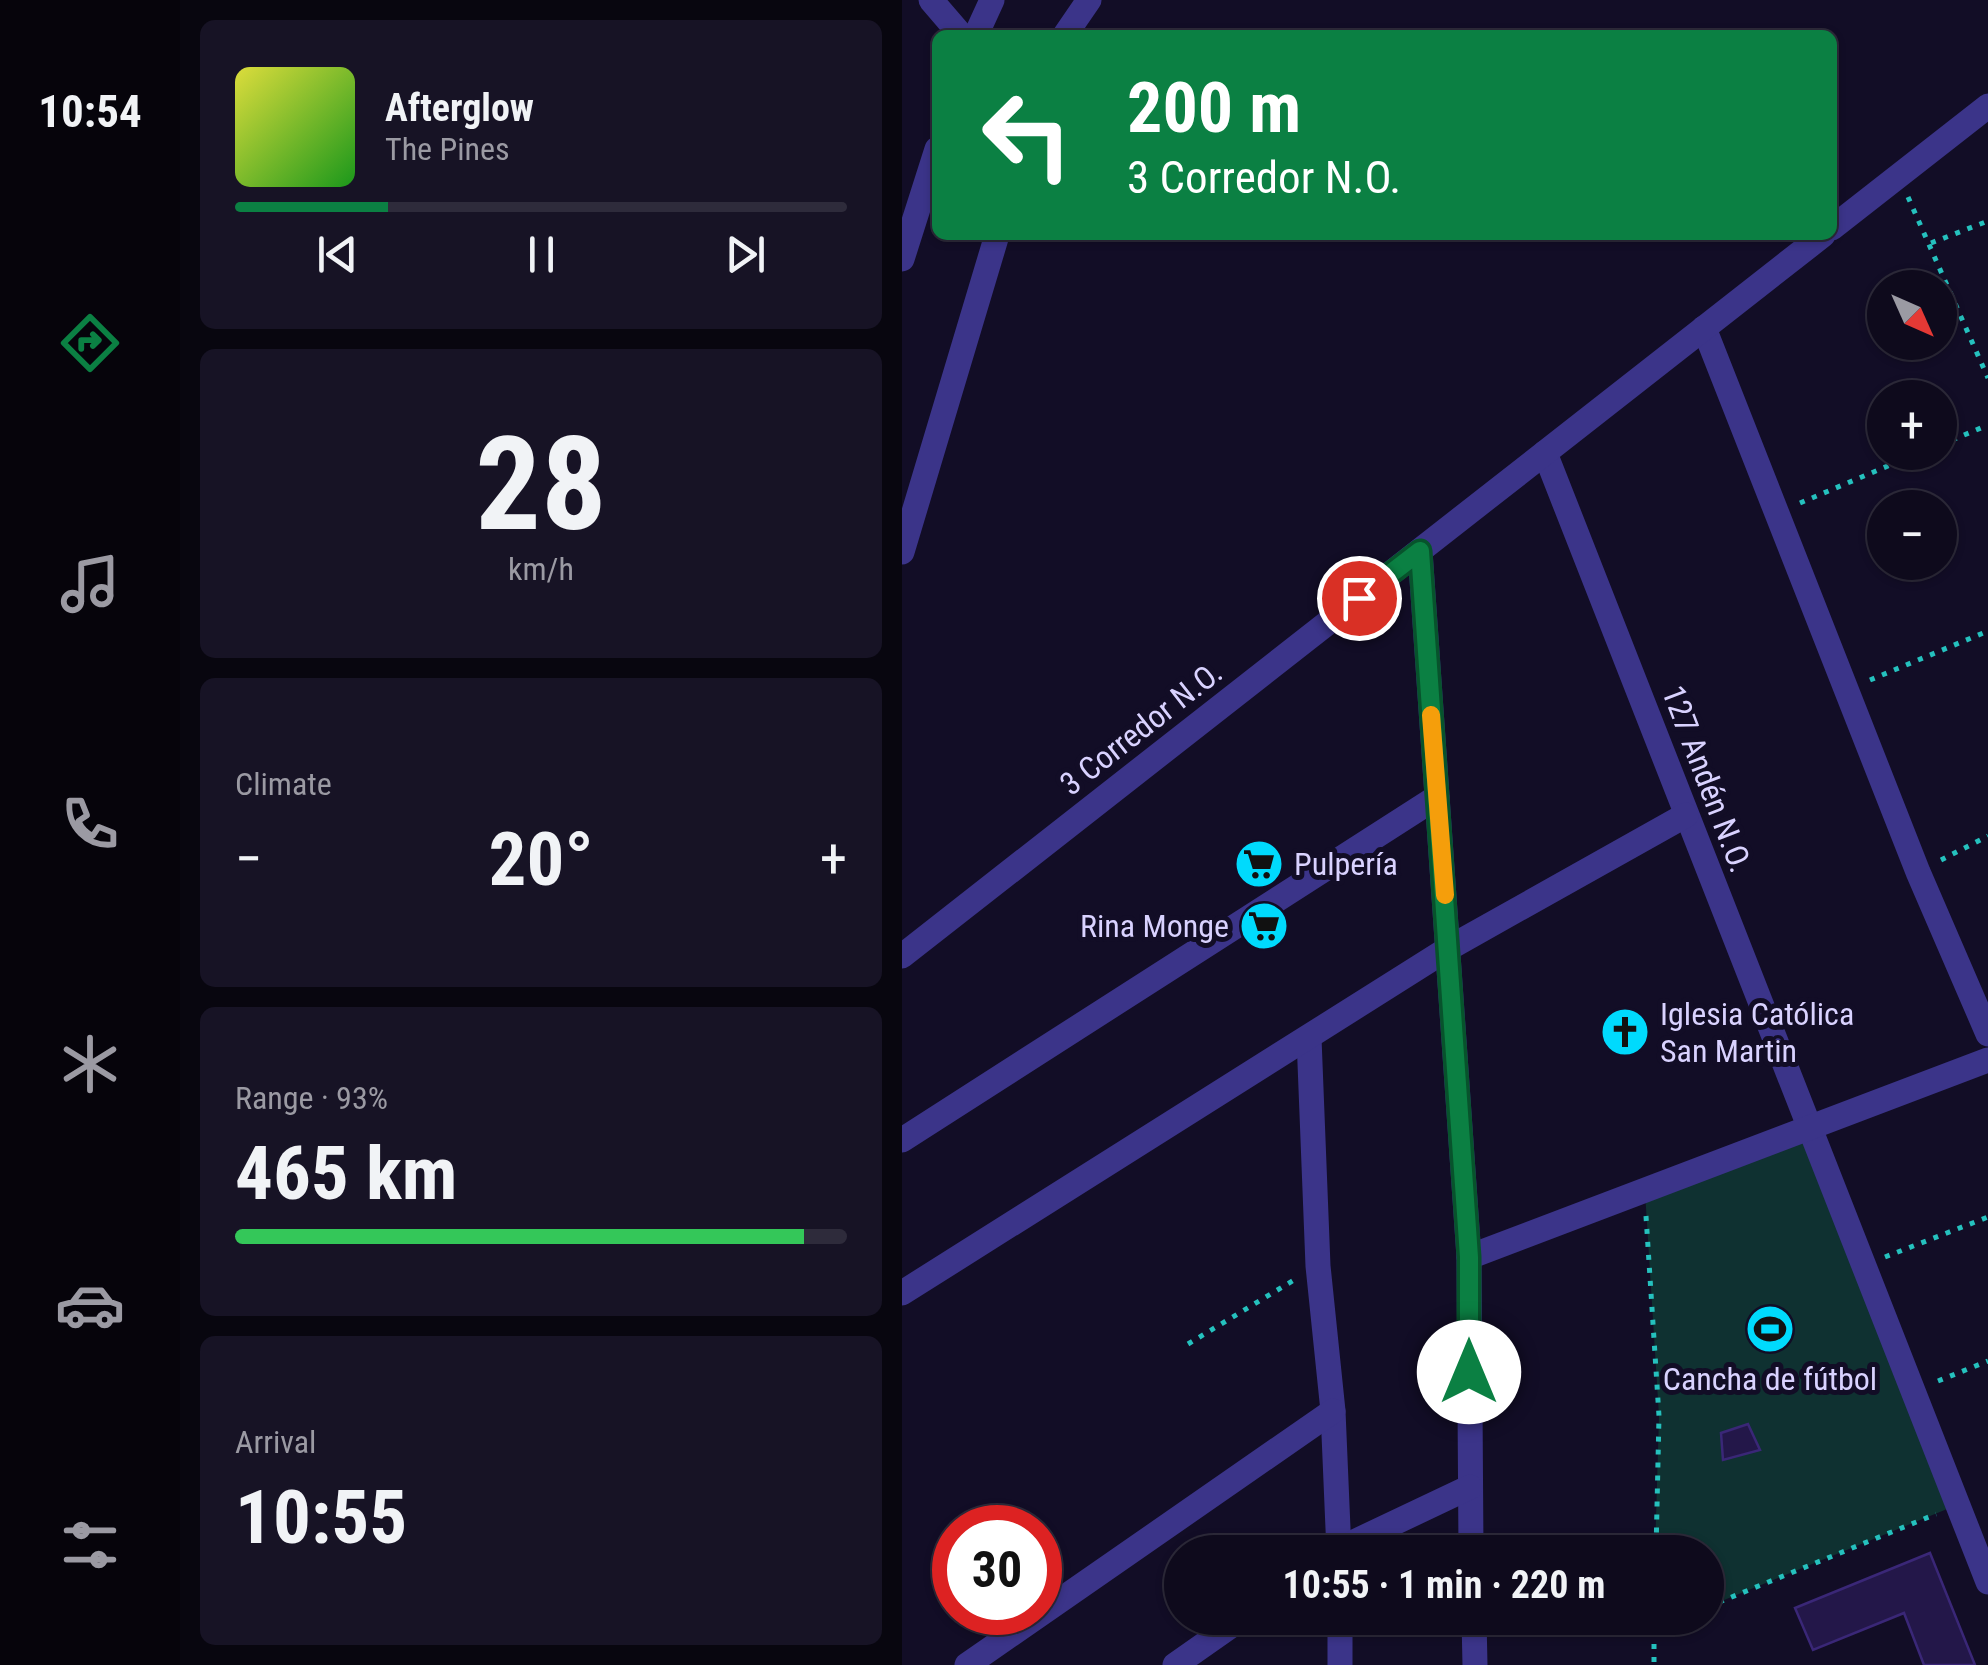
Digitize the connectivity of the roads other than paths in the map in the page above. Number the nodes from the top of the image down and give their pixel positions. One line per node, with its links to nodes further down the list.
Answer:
1 (931, 0): 4 (street)
2 (992, 0): 5 (street)
3 (1089, 0): 6 (street)
4 (957, 30)
5 (978, 30)
6 (1069, 30)
7 (1988, 106): 9 (street)
8 (932, 164): 12 (street)
9 (1837, 224)
10 (996, 240): 16 (street)
11 (1817, 240): 13 (street, 3 Corredor N.O.)
12 (903, 254)
13 (1704, 328): 14 (street, 3 Corredor N.O.); 21 (street)
14 (1545, 453): 15 (street, 3 Corredor N.O.); 18 (street, 127 Andén N.O.)
15 (1420, 551): 17 (street); 20 (street, 3 Corredor N.O.)
16 (902, 552)
17 (1437, 797): 19 (street); 25 (street)
18 (1686, 815): 19 (street); 24 (street, 127 Andén N.O.)
19 (1449, 948): 22 (street); 26 (street)
20 (902, 956)
21 (1988, 1034)
22 (1309, 1038): 27 (street); 28 (street)
23 (1988, 1060): 24 (street)
24 (1806, 1130): 26 (street); 33 (street, 127 Andén N.O.)
25 (902, 1140)
26 (1469, 1257): 29 (street)
27 (902, 1293)
28 (1333, 1411): 30 (street); 37 (street)
29 (1470, 1488): 31 (street); 32 (street)
30 (1337, 1535)
31 (1371, 1535)
32 (1471, 1535)
33 (1988, 1582)
34 (1218, 1635): 38 (street)
35 (1340, 1635): 39 (street)
36 (1474, 1635): 40 (street)
37 (968, 1665)
38 (1175, 1665)
39 (1340, 1665)
40 (1475, 1665)

